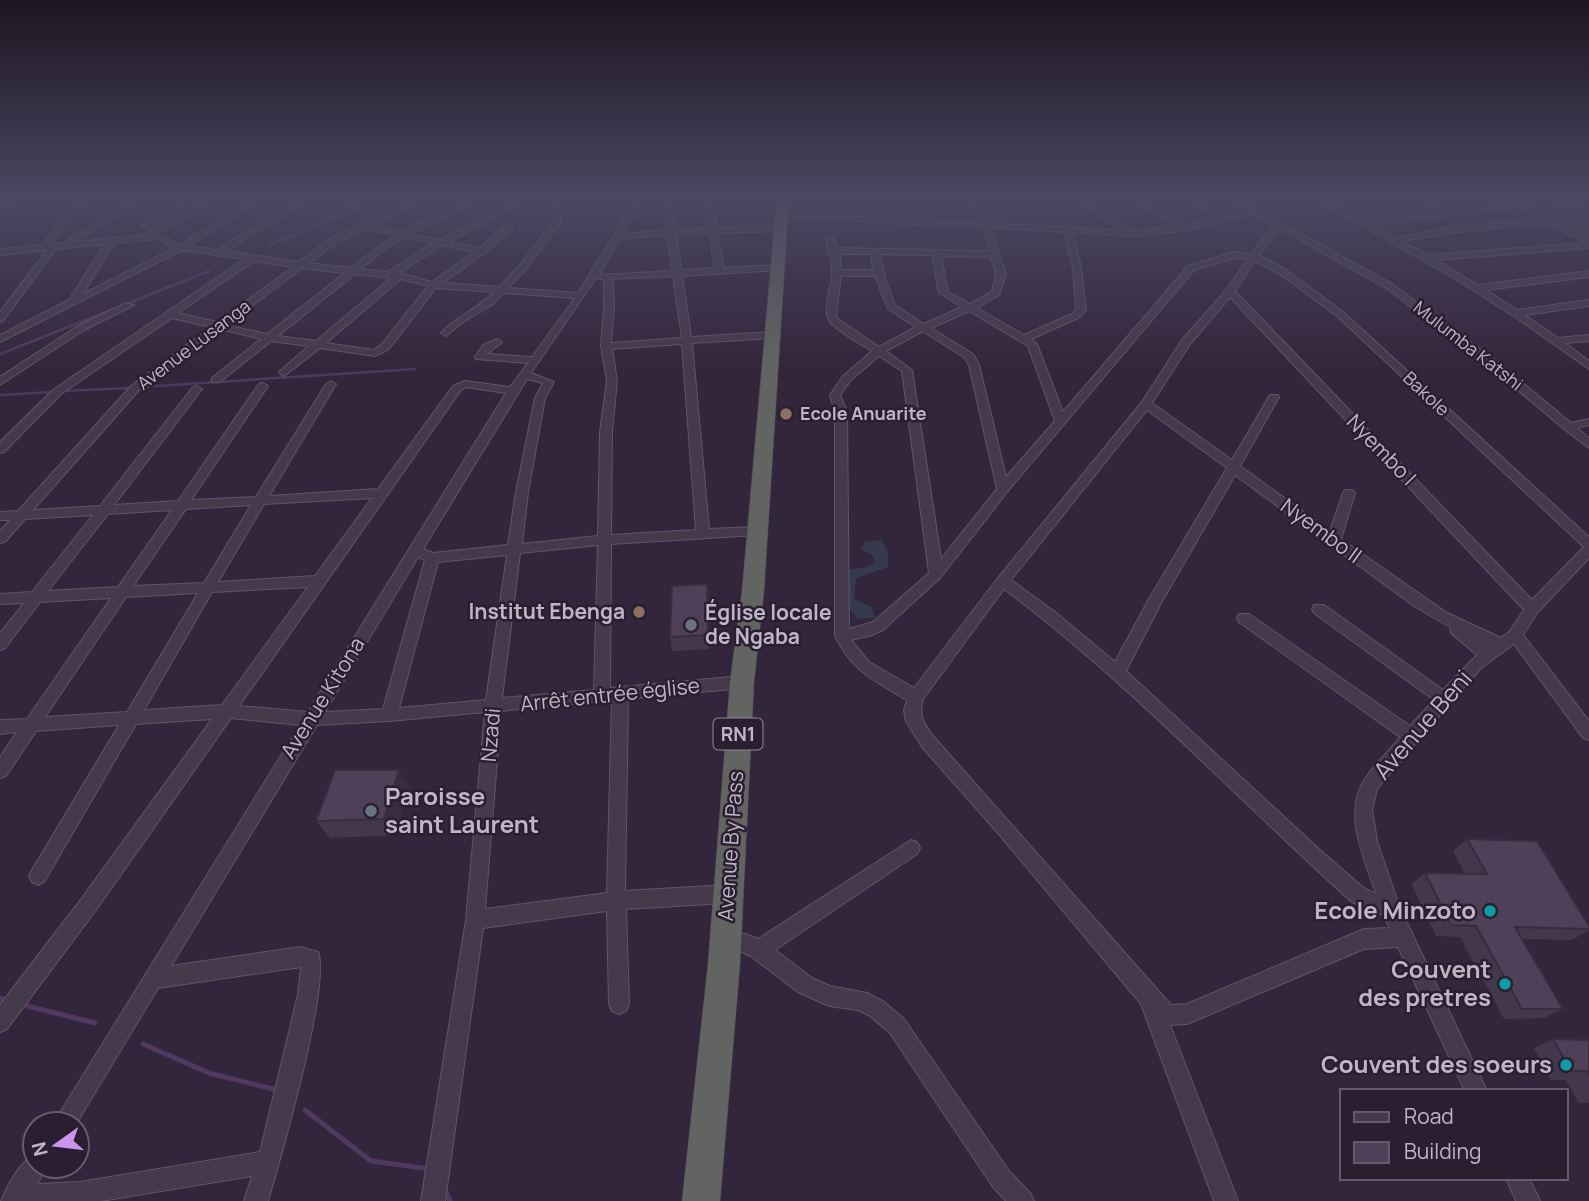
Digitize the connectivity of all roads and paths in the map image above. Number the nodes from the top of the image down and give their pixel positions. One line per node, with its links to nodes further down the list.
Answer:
1 (48, 254): 49 (street)
2 (103, 254): 44 (street)
3 (168, 254): 44 (street)
4 (224, 254): 26 (street)
5 (315, 254): 28 (street, Avenue Lusanga)
6 (372, 254): 31 (street)
7 (424, 254): 36 (street)
8 (477, 254): 38 (street)
9 (533, 254): 41 (street)
10 (605, 254): 37 (street, Avenue Kitona)
11 (674, 254): 32 (street)
12 (717, 254): 30 (street)
13 (779, 254): 29 (highway, Avenue By Pass / RN1)
14 (835, 254): 33 (street)
15 (875, 254): 34 (street)
16 (921, 254): 24 (street)
17 (990, 254): 24 (street)
18 (993, 254): 46 (street)
19 (1074, 254): 56 (street)
20 (1256, 254): 25 (street)
21 (1333, 254): 79 (street, Mulumba Katshi)
22 (1420, 254): 27 (street)
23 (1469, 254): 27 (street)
24 (936, 255): 46 (street)
25 (1254, 257): 40 (street); 77 (street); 96 (street, Bakole)
26 (252, 258): 28 (street); 48 (street)
27 (1426, 258): 39 (street)
28 (300, 265): 31 (street); 51 (street, Avenue Lusanga)
29 (778, 268): 30 (street); 54 (highway, Avenue By Pass / RN1)
30 (720, 270): 32 (street)
31 (351, 271): 36 (street); 55 (street)
32 (677, 272): 37 (street); 59 (street)
33 (836, 273): 34 (street); 64 (street)
34 (876, 273): 52 (street)
35 (1589, 274): 39 (street)
36 (394, 276): 38 (street); 62 (street)
37 (600, 277): 42 (street, Avenue Kitona); 63 (street)
38 (433, 285): 41 (street); 62 (street)
39 (1477, 288): 47 (street)
40 (1230, 291): 76 (street); 109 (street, Nyembo I)
41 (502, 292): 42 (street); 53 (street)
42 (581, 296): 65 (street, Avenue Kitona)
43 (1589, 303): 47 (street)
44 (71, 304): 50 (street)
45 (130, 305): 70 (street)
46 (969, 308): 52 (street); 56 (street)
47 (1516, 313): 60 (street)
48 (168, 314): 51 (street); 81 (street)
49 (0, 322): 50 (street)
50 (33, 323): 58 (street)
51 (217, 327): 55 (street); 89 (street, Avenue Lusanga)
52 (923, 329): 64 (street); 83 (street)
53 (446, 333)
54 (773, 335): 59 (street); 91 (highway, Avenue By Pass / RN1)
55 (267, 338): 62 (street); 69 (street)
56 (1025, 338): 77 (street)
57 (1589, 338): 60 (street)
58 (0, 339)
59 (687, 341): 63 (street); 92 (street)
60 (1557, 341): 66 (street)
61 (497, 342): 65 (street)
62 (317, 345): 67 (street)
63 (606, 346): 94 (street)
64 (880, 350): 101 (street); 111 (street)
65 (534, 360): 68 (street, Avenue Kitona)
66 (1589, 366)
67 (284, 373)
68 (524, 374): 74 (street, Avenue Kitona); 97 (street, Nzadi)
69 (216, 380)
70 (0, 382)
71 (331, 384): 86 (street)
72 (263, 386): 87 (street)
73 (197, 389): 88 (street)
74 (513, 391): 84 (street); 98 (street, Avenue Kitona)
75 (1274, 397): 82 (street)
76 (1146, 404): 82 (street, Nyembo II); 103 (street)
77 (1061, 422): 83 (street)
78 (1589, 422): 79 (street)
79 (1568, 427): 80 (street, Mulumba Katshi)
80 (1589, 444)
81 (0, 449)
82 (1234, 469): 95 (street, Nyembo II); 114 (street)
83 (1003, 489): 101 (street)
84 (384, 493): 86 (street); 102 (street)
85 (1349, 493): 95 (street)
86 (258, 501): 87 (street); 104 (street)
87 (180, 505): 88 (street); 105 (street)
88 (103, 509): 89 (street); 106 (street)
89 (20, 515): 90 (street); 93 (street, Avenue Lusanga)
90 (0, 516)
91 (757, 531): 92 (street); 115 (highway, Avenue By Pass / RN1)
92 (702, 535): 94 (street)
93 (0, 538)
94 (603, 540): 97 (street); 116 (street)
95 (1334, 540): 113 (street, Nyembo II)
96 (1589, 544)
97 (516, 549): 100 (street); 119 (street, Nzadi)
98 (415, 550): 100 (street); 123 (street, Avenue Kitona)
99 (1589, 550): 109 (street, Avenue Beni)
100 (432, 558): 121 (street)
101 (936, 574): 111 (street)
102 (321, 581): 104 (street); 120 (street)
103 (1003, 581): 114 (street); 117 (street)
104 (209, 587): 105 (street); 122 (street)
105 (122, 591): 106 (street); 124 (street)
106 (37, 596): 107 (street); 112 (street)
107 (0, 599)
108 (1319, 609): 118 (street)
109 (1532, 609): 113 (street, Avenue Beni)
110 (1244, 618): 127 (street)
111 (842, 636): 117 (street)
112 (0, 644)
113 (1502, 645): 118 (street, Avenue Beni); 126 (street, Nyembo II)
114 (1117, 673): 133 (street)
115 (742, 682): 116 (street, Arrêt entrée église); 131 (highway, Avenue By Pass / RN1)
116 (611, 695): 119 (street, Arrêt entrée église); 132 (street)
117 (916, 697): 139 (street)
118 (1445, 699): 127 (street, Avenue Beni)
119 (493, 707): 121 (street, Arrêt entrée église); 134 (street, Nzadi)
120 (228, 711): 122 (street, Arrêt entrée église); 123 (street, Arrêt entrée église); 141 (street)
121 (389, 715): 123 (street, Arrêt entrée église)
122 (134, 716): 124 (street, Arrêt entrée église); 130 (street)
123 (310, 719): 138 (street, Avenue Kitona)
124 (33, 725): 125 (street, Arrêt entrée église); 128 (street)
125 (0, 727)
126 (1589, 733)
127 (1411, 736): 133 (street, Avenue Beni)
128 (0, 771)
129 (911, 848): 136 (street)
130 (37, 876)
131 (727, 894): 132 (street); 137 (highway, Avenue By Pass / RN1)
132 (616, 901): 134 (street); 140 (street)
133 (1390, 908): 135 (street, Avenue Beni)
134 (475, 920): 150 (street, Nzadi)
135 (1402, 937): 139 (street); 142 (street, Avenue Beni)
136 (759, 950): 137 (street); 152 (street)
137 (724, 964): 151 (highway, Avenue By Pass / RN1)
138 (153, 979): 143 (street, Avenue Kitona); 144 (street)
139 (1150, 1000): 153 (street)
140 (619, 1004)
141 (0, 1022)
142 (1475, 1089)
143 (73, 1110)
144 (268, 1162): 147 (street); 149 (street)
145 (27, 1180): 148 (street)
146 (1518, 1180): 154 (street)
147 (78, 1197): 148 (street)
148 (14, 1199)
149 (256, 1201)
150 (433, 1201)
151 (701, 1201)
152 (1022, 1201)
153 (1227, 1201)
154 (1528, 1201)

